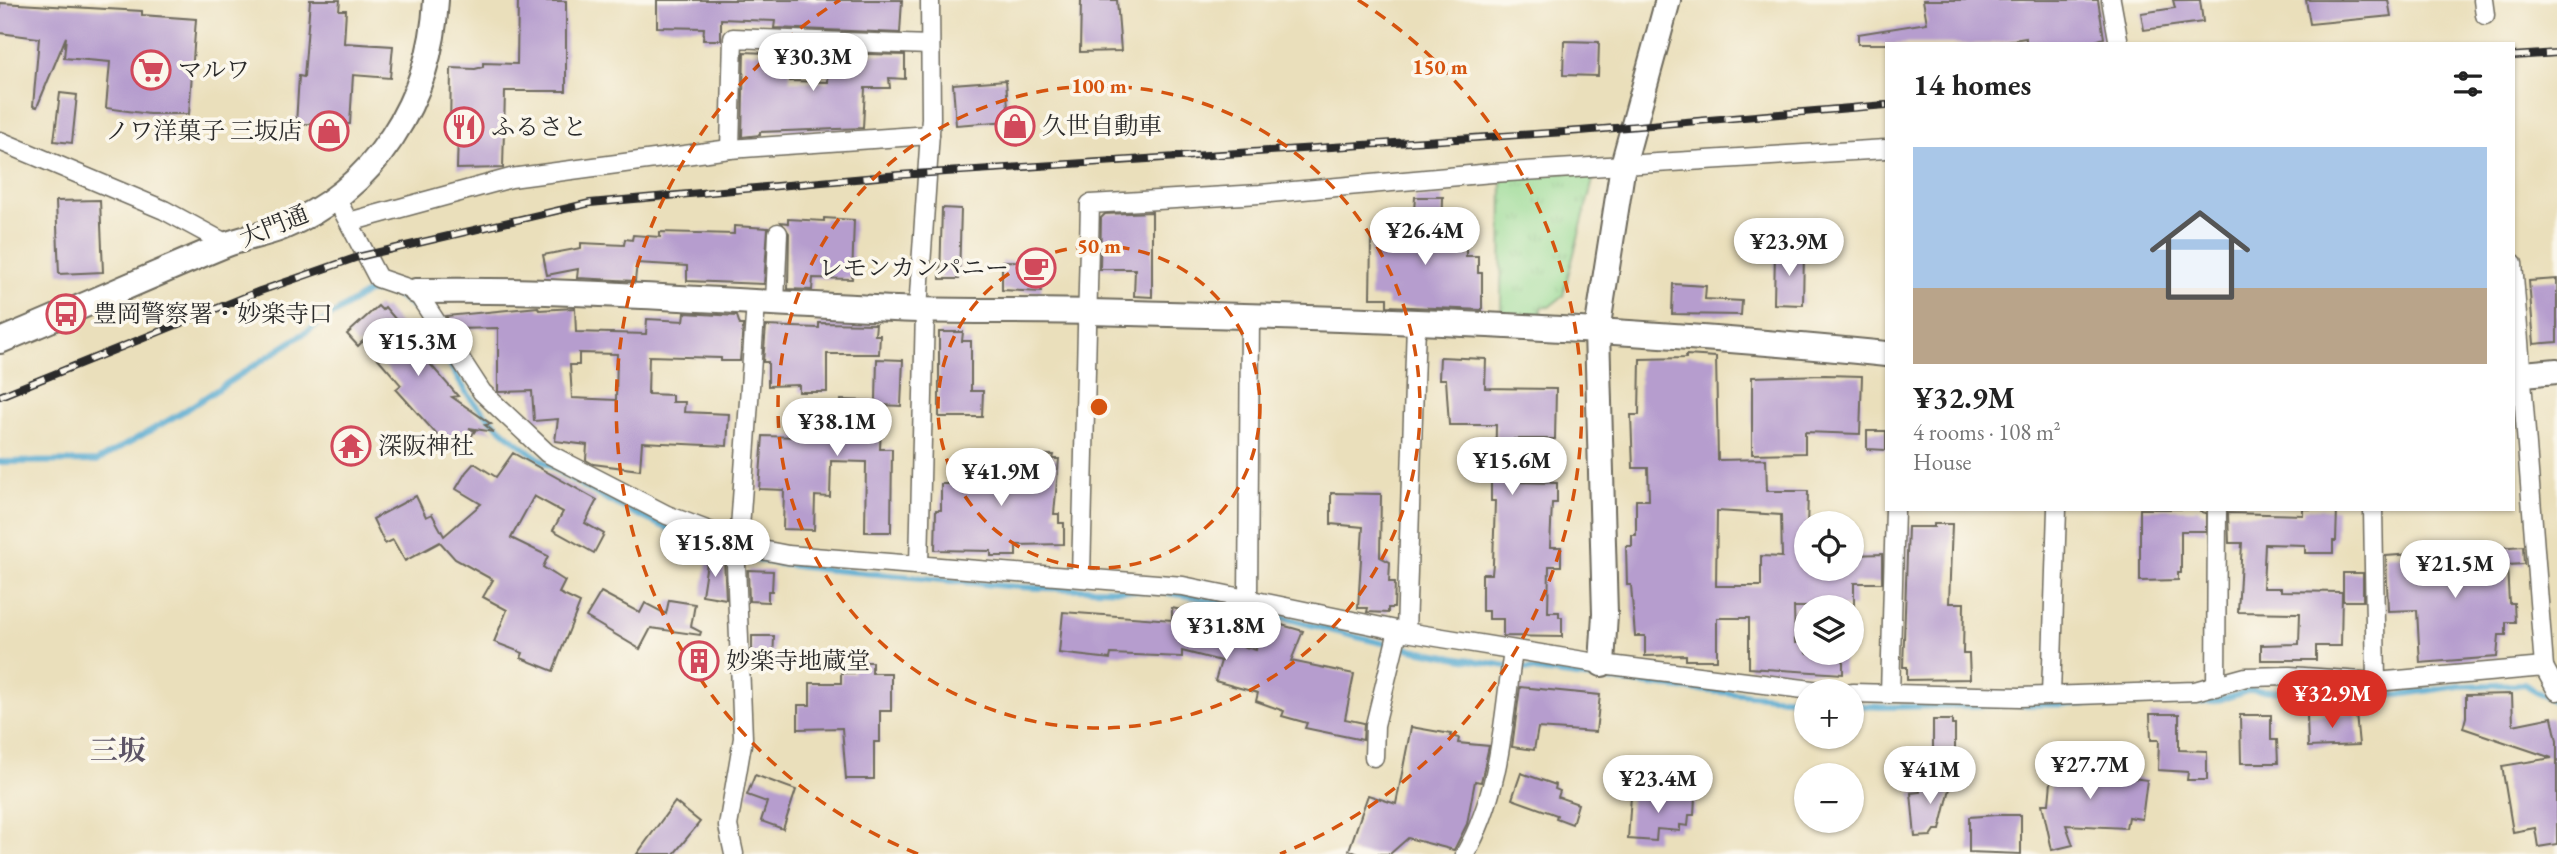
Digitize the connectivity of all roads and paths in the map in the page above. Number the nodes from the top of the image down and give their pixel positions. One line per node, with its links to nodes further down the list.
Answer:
1 (436, 0): 12 (street, 大門通)
2 (930, 0): 6 (street)
3 (1668, 0): 11 (street)
4 (2111, 0): 5 (street)
5 (2119, 42)
6 (930, 45): 7 (street); 9 (street)
7 (930, 135): 9 (street); 18 (street)
8 (0, 141): 15 (street)
9 (730, 149): 13 (street)
10 (1885, 149): 11 (street)
11 (1623, 165): 19 (street); 23 (street)
12 (336, 198): 13 (street); 15 (street, 大門通)
13 (349, 222): 16 (street)
14 (778, 233): 17 (street)
15 (227, 244): 24 (street, 大門通)
16 (416, 291): 17 (street); 32 (street)
17 (766, 303): 18 (street); 32 (street)
18 (922, 310): 19 (street); 33 (street)
19 (1088, 312): 20 (street); 34 (street)
20 (1250, 318): 22 (street); 35 (street)
21 (2515, 318): 27 (street)
22 (1416, 324): 23 (street); 36 (street)
23 (1597, 331): 25 (street); 38 (street)
24 (0, 341)
25 (1885, 354)
26 (2557, 371): 27 (street)
27 (2517, 374): 39 (street)
28 (1895, 511): 45 (street)
29 (2057, 511): 46 (street)
30 (2217, 511): 41 (street)
31 (2373, 511): 40 (street)
32 (737, 541): 33 (street); 48 (street)
33 (919, 565): 34 (street)
34 (1081, 577): 35 (street)
35 (1248, 598): 36 (street)
36 (1402, 631): 37 (street); 47 (street)
37 (1513, 650): 38 (street); 49 (street)
38 (1602, 664): 42 (street)
39 (2544, 667): 40 (street); 43 (street)
40 (2376, 682): 41 (street)
41 (2216, 687): 46 (street)
42 (1794, 688)
43 (2557, 691)
44 (1864, 693): 45 (street)
45 (1890, 694): 46 (street)
46 (2051, 695)
47 (1374, 757)
48 (734, 854)
49 (1465, 854)

